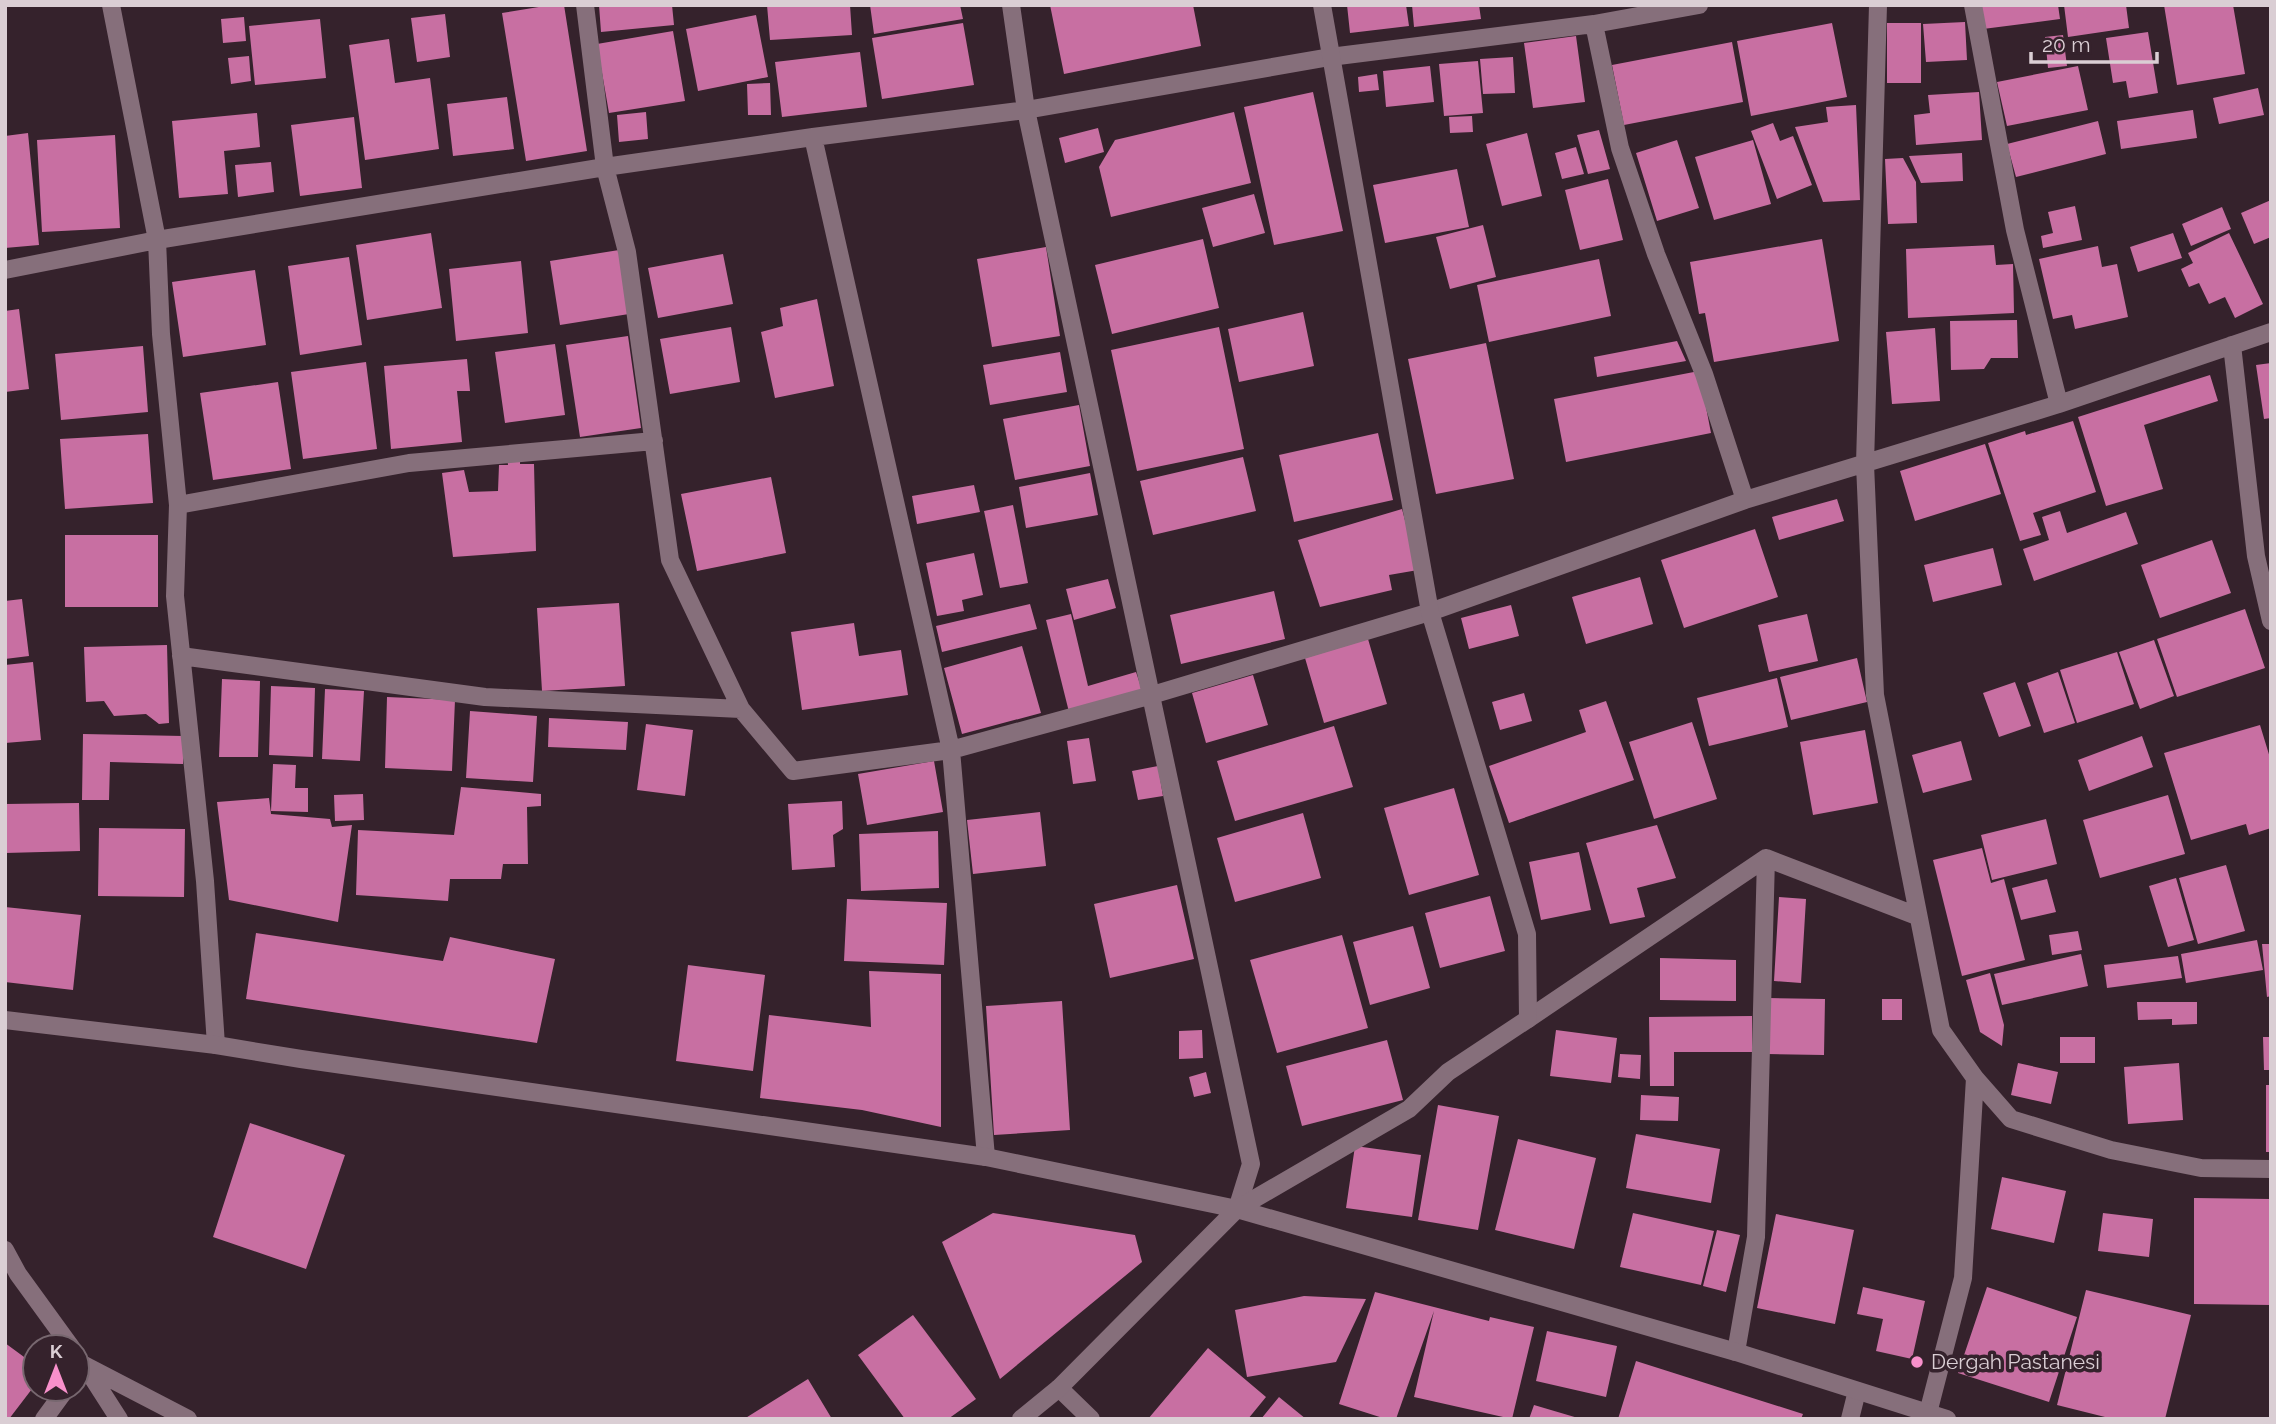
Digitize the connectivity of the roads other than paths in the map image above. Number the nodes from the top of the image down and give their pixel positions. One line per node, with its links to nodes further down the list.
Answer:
1 (111, 5): 13 (street)
2 (585, 5): 12 (street)
3 (1011, 5): 10 (street)
4 (1322, 5): 9 (street)
5 (1699, 5): 8 (street)
6 (1878, 5): 19 (street)
7 (1973, 5): 17 (street)
8 (1594, 24): 9 (street); 20 (street)
9 (1330, 57): 10 (street); 23 (street)
10 (1026, 110): 11 (street); 26 (street)
11 (813, 137): 12 (street); 28 (street)
12 (605, 167): 13 (street); 18 (street)
13 (157, 240): 14 (street); 21 (street)
14 (5, 270)
15 (2271, 332): 16 (street)
16 (2232, 345): 17 (street); 22 (street)
17 (2059, 404): 19 (street)
18 (654, 441): 21 (street); 27 (street)
19 (1865, 464): 20 (street); 30 (street)
20 (1745, 500): 23 (street)
21 (178, 505): 25 (street)
22 (2263, 557): 24 (street)
23 (1430, 612): 26 (street); 31 (street)
24 (2271, 621)
25 (181, 656): 27 (street); 33 (street)
26 (1152, 695): 28 (street); 37 (street)
27 (741, 709): 28 (street)
28 (951, 750): 35 (street)
29 (1766, 858): 30 (street); 31 (street); 40 (street)
30 (1917, 916): 34 (street)
31 (1528, 1019): 37 (street)
32 (5, 1020): 33 (street)
33 (216, 1045): 35 (street)
34 (1975, 1078): 36 (street); 46 (street)
35 (986, 1157): 37 (street)
36 (2271, 1169)
37 (1237, 1209): 40 (street); 43 (street)
38 (5, 1250): 39 (street)
39 (61, 1333)
40 (1736, 1352): 44 (street)
41 (91, 1371): 49 (street)
42 (91, 1381): 48 (street)
43 (1059, 1388): 50 (street); 51 (street)
44 (1857, 1391): 46 (street); 52 (street)
45 (56, 1403): 47 (street)
46 (1928, 1413): 53 (street)
47 (44, 1419)
48 (119, 1419)
49 (188, 1419)
50 (1021, 1419)
51 (1091, 1419)
52 (1850, 1419)
53 (1947, 1419)

